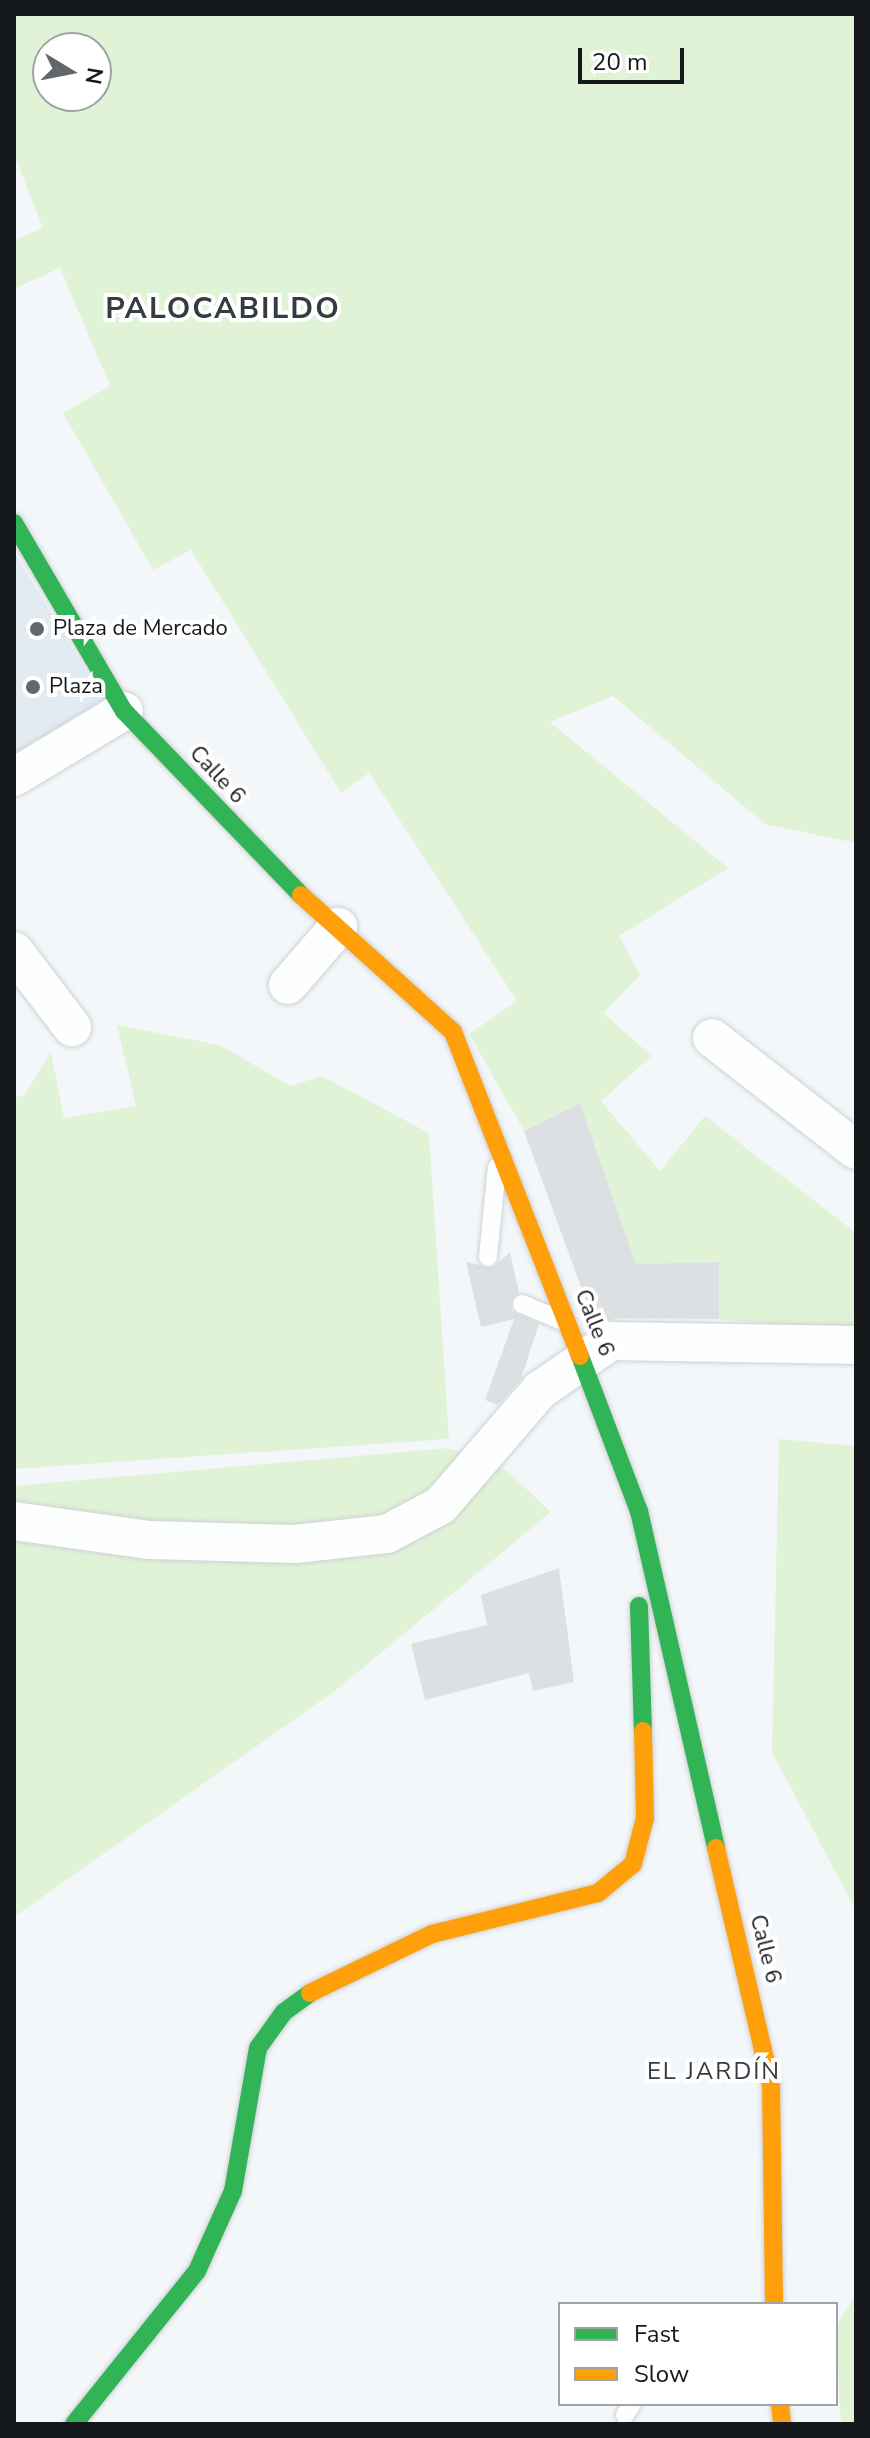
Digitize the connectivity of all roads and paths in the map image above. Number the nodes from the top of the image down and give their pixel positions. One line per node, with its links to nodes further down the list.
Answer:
1 (14, 523): 2 (street, Calle 6)
2 (124, 711): 3 (street); 4 (street, Calle 6)
3 (14, 777)
4 (338, 927): 6 (street); 10 (street, Calle 6)
5 (14, 951): 7 (street)
6 (288, 985)
7 (72, 1027)
8 (712, 1038): 9 (street)
9 (856, 1150)
10 (499, 1152): 11 (lane); 13 (street, Calle 6)
11 (488, 1257)
12 (522, 1304): 13 (lane)
13 (569, 1324): 15 (street, Calle 6)
14 (856, 1345): 15 (street)
15 (583, 1359): 16 (street, Calle 6); 17 (street)
16 (639, 1511): 18 (street, Calle 6); 19 (street)
17 (14, 1521)
18 (774, 2302)
19 (74, 2424)

